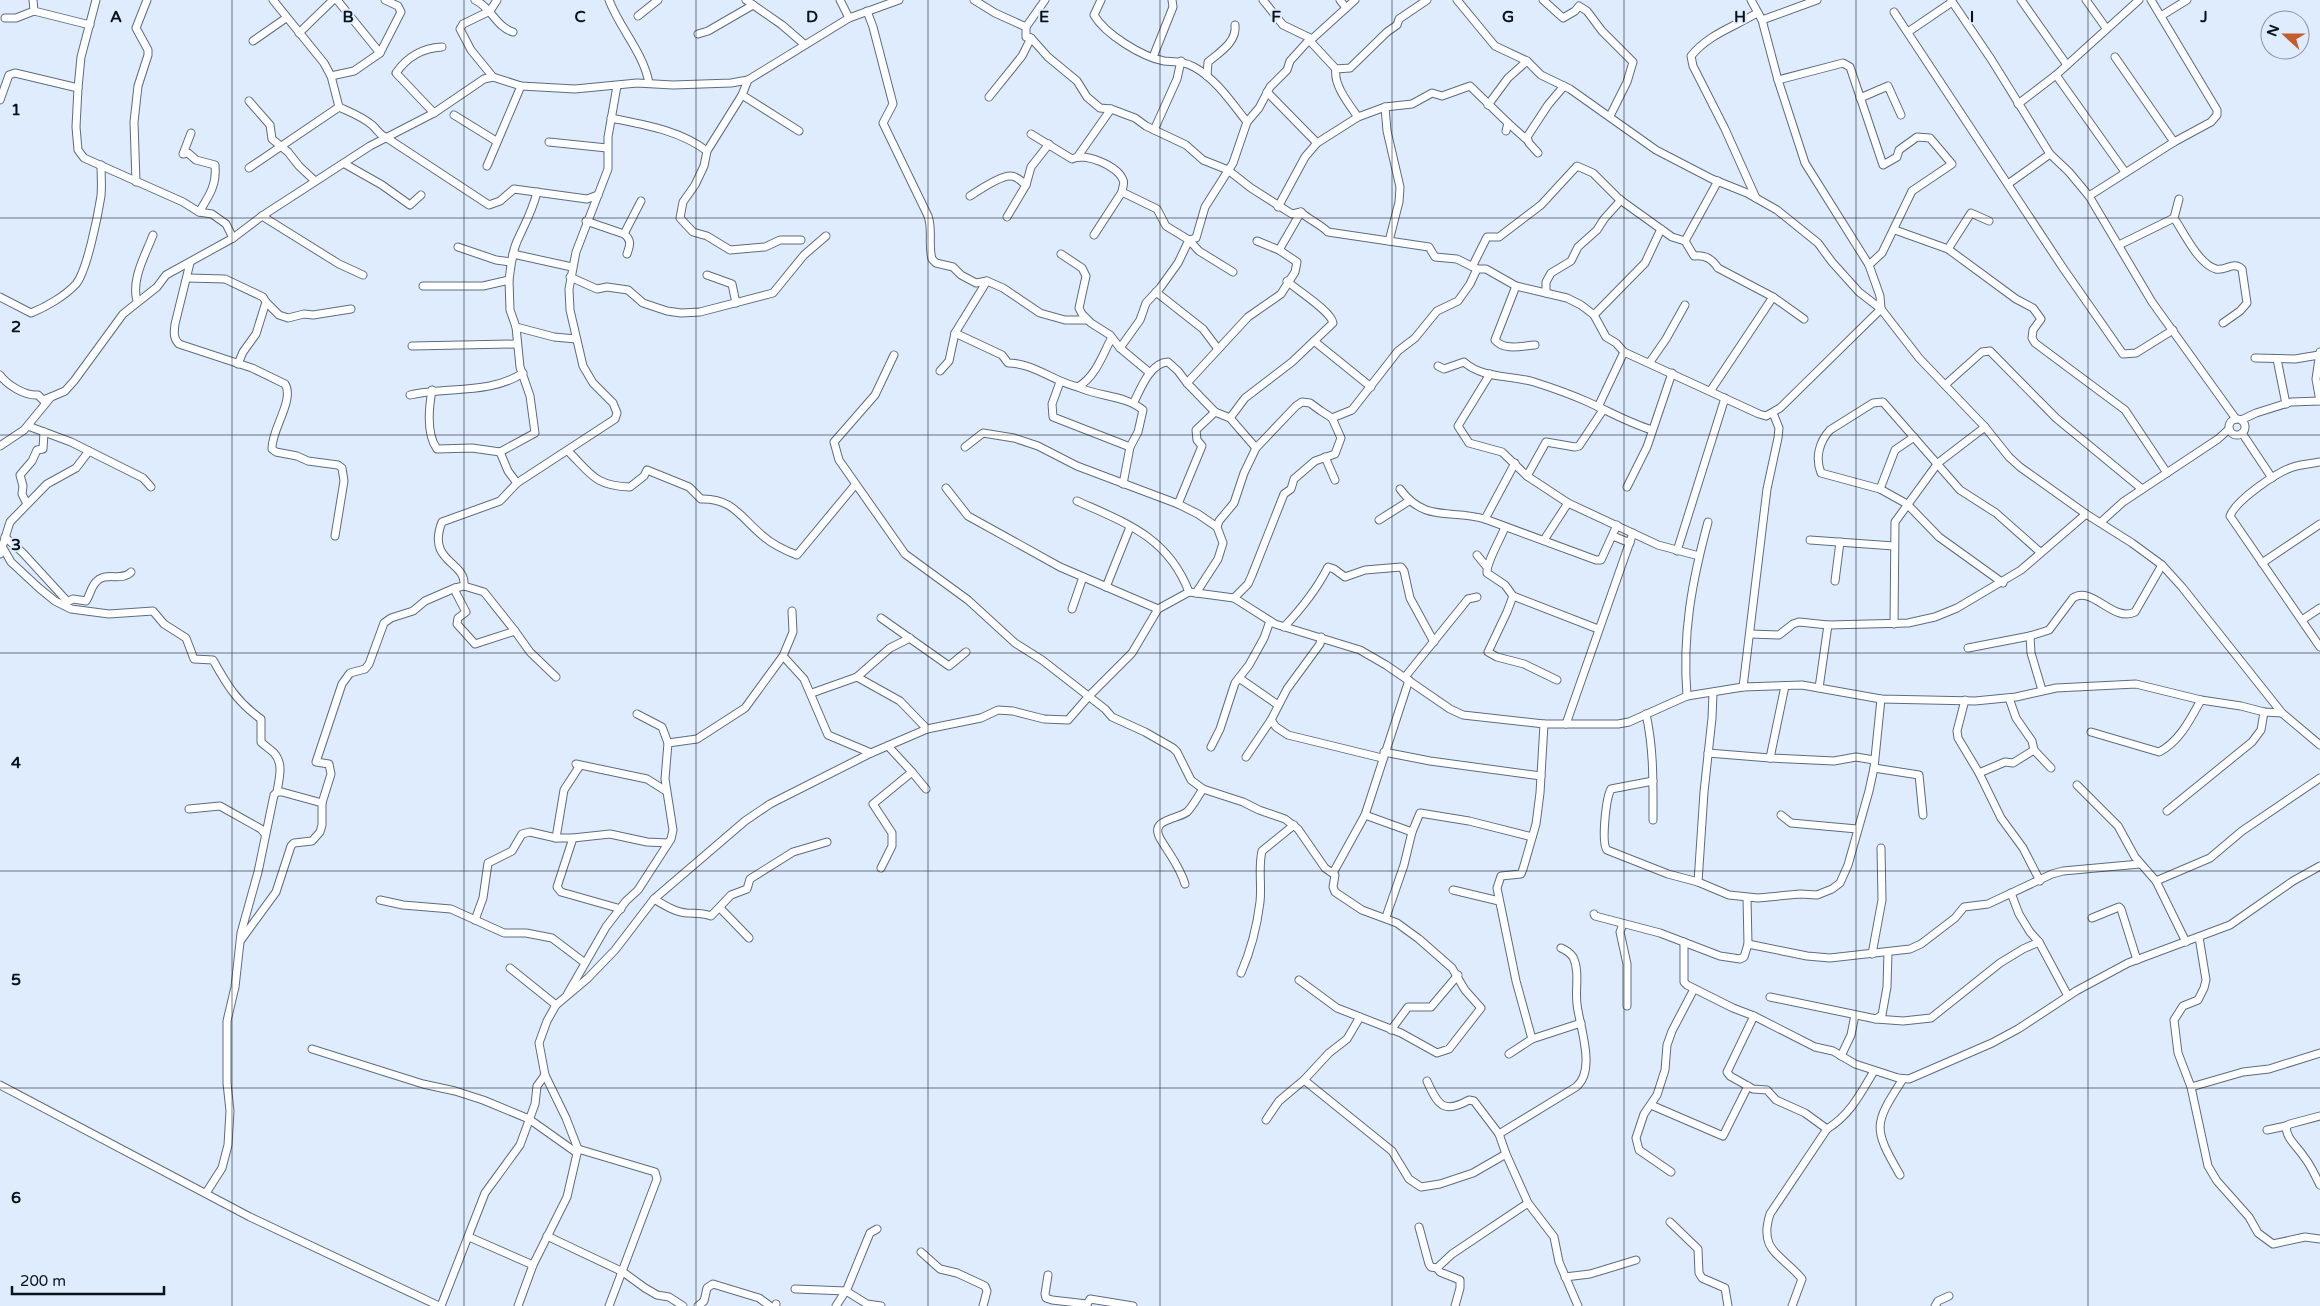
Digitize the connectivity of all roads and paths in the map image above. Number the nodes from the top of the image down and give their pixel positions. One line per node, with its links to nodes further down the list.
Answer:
1 (33, 0): 35 (street)
2 (96, 0): 46 (street)
3 (147, 0): 118 (street)
4 (273, 0): 43 (street)
5 (333, 0): 51 (street)
6 (338, 0): 58 (street)
7 (385, 0): 58 (street)
8 (475, 0): 36 (street)
9 (497, 0): 36 (street)
10 (610, 0): 71 (street)
11 (658, 0): 39 (street)
12 (746, 0): 33 (street)
13 (840, 0): 44 (street)
14 (899, 0): 37 (street)
15 (974, 0): 47 (street)
16 (1044, 0): 47 (street)
17 (1101, 0): 60 (street)
18 (1172, 0): 60 (street)
19 (1263, 0): 54 (street)
20 (1340, 0): 34 (street)
21 (1355, 0): 34 (street)
22 (1427, 0): 64 (street)
23 (1457, 0): 62 (street)
24 (1543, 0): 90 (street)
25 (1751, 0): 41 (street)
26 (1817, 0): 41 (street)
27 (2022, 0): 63 (street)
28 (2086, 0): 48 (street)
29 (2139, 0): 48 (street)
30 (2151, 0): 40 (street)
31 (2187, 0): 40 (street)
32 (1952, 1): 50 (street); 82 (street)
33 (753, 5): 52 (street); 56 (street)
34 (1346, 8): 54 (street)
35 (34, 11): 42 (street); 46 (street)
36 (490, 11): 49 (street); 68 (street)
37 (867, 11): 44 (street); 170 (street)
38 (1894, 12): 50 (street)
39 (638, 16)
40 (2161, 16): 102 (street)
41 (1760, 17): 70 (street); 128 (street)
42 (5, 18)
43 (286, 18): 51 (street); 55 (street)
44 (849, 18): 56 (street)
45 (1235, 25): 67 (street)
46 (90, 26): 75 (street)
47 (1026, 27): 53 (street)
48 (2106, 28): 63 (street)
49 (513, 32)
50 (1908, 32): 121 (street)
51 (299, 33): 66 (street)
52 (698, 34)
53 (1031, 38): 78 (street); 86 (street)
54 (1309, 39): 64 (street); 76 (street)
55 (252, 41)
56 (804, 44): 69 (street)
57 (442, 48): 87 (street)
58 (380, 53): 66 (street)
59 (2115, 57): 102 (street)
60 (1153, 58): 61 (street)
61 (1182, 61): 67 (street); 94 (street)
62 (1527, 61): 74 (street); 83 (street)
63 (2067, 65): 65 (street)
64 (1336, 69): 92 (street)
65 (2056, 75): 82 (street); 116 (street)
66 (331, 76): 84 (street)
67 (1207, 76): 93 (street)
68 (492, 77): 72 (street); 87 (street)
69 (748, 80): 71 (street); 77 (street)
70 (1778, 80): 79 (street); 161 (street)
71 (649, 83): 73 (street)
72 (521, 86): 73 (street); 100 (street)
73 (617, 86): 91 (street)
74 (1564, 86): 90 (street); 99 (street)
75 (78, 88): 80 (street); 112 (street)
76 (1267, 92): 93 (street); 103 (street)
77 (742, 95): 95 (street); 107 (street)
78 (988, 97)
79 (1860, 98): 89 (street); 141 (street)
80 (0, 100)
81 (249, 101): 105 (street)
82 (2018, 104): 109 (street)
83 (1488, 105): 85 (street); 99 (street)
84 (339, 107): 98 (street); 105 (street)
85 (1385, 107): 92 (street); 151 (street)
86 (1111, 109): 94 (street); 110 (street)
87 (434, 113): 98 (street)
88 (454, 115): 100 (street)
89 (1900, 115)
90 (1610, 116): 119 (street)
91 (611, 118): 106 (street); 107 (street)
92 (1358, 118): 103 (street)
93 (1247, 122): 115 (street)
94 (1154, 130): 115 (street)
95 (799, 131)
96 (191, 133): 133 (street)
97 (1030, 134): 104 (street)
98 (387, 138): 111 (street); 122 (street)
99 (1527, 140): 108 (street)
100 (496, 141): 113 (street)
101 (549, 142): 106 (street)
102 (2174, 142): 116 (street)
103 (1317, 143): 132 (street)
104 (1049, 144): 110 (street); 120 (street)
105 (281, 145): 114 (street); 117 (street)
106 (607, 148): 125 (street)
107 (708, 151): 147 (street)
108 (1538, 153)
109 (2050, 154): 121 (street); 127 (street)
110 (1078, 156): 123 (street)
111 (345, 164): 117 (street); 124 (street)
112 (101, 165): 118 (street); 176 (street)
113 (487, 166)
114 (249, 168)
115 (1228, 170): 132 (street); 148 (street)
116 (2124, 172): 127 (street)
117 (315, 181): 135 (street)
118 (136, 182): 133 (street)
119 (1718, 182): 128 (street); 150 (street)
120 (1026, 184): 126 (street); 136 (street)
121 (2008, 184): 189 (street)
122 (537, 192): 125 (street); 156 (street)
123 (1122, 192): 144 (street); 148 (street)
124 (420, 195)
125 (598, 195): 138 (street)
126 (970, 196)
127 (2089, 196): 152 (street)
128 (1757, 199): 183 (street)
129 (2179, 199): 137 (street)
130 (1621, 200): 140 (street); 162 (street); 175 (street)
131 (641, 201): 142 (street)
132 (1278, 207): 134 (street)
133 (199, 212): 146 (street)
134 (1301, 212): 151 (street); 155 (street)
135 (262, 216): 146 (street); 165 (street)
136 (1007, 217)
137 (2174, 218): 152 (street); 187 (street)
138 (586, 221): 142 (street); 163 (street)
139 (1989, 221): 154 (street)
140 (1661, 229): 150 (street); 184 (street)
141 (1895, 230): 154 (street); 161 (street)
142 (624, 234): 157 (street)
143 (153, 235): 178 (street)
144 (1094, 235)
145 (826, 236): 180 (street)
146 (233, 238): 160 (street)
147 (801, 240)
148 (1188, 240): 164 (street); 174 (street)
149 (1256, 241): 155 (street)
150 (1684, 241): 177 (street)
151 (1388, 242): 162 (street)
152 (2119, 246): 189 (street)
153 (458, 247): 159 (street)
154 (1948, 249): 248 (street)
155 (1279, 250): 171 (street)
156 (514, 254): 159 (street); 163 (street)
157 (627, 254)
158 (1061, 254): 186 (street)
159 (511, 262): 169 (street)
160 (190, 263): 168 (street); 178 (street)
161 (1869, 265): 183 (street)
162 (1475, 267): 173 (street); 217 (street)
163 (572, 268): 167 (street)
164 (1233, 272)
165 (363, 275)
166 (706, 275): 180 (street)
167 (570, 277): 180 (street); 191 (street)
168 (188, 278): 179 (street); 205 (street)
169 (509, 280): 172 (street); 188 (street)
170 (987, 281): 186 (street); 190 (street)
171 (1287, 281): 193 (street); 198 (street)
172 (423, 286)
173 (1516, 286): 175 (street); 195 (street)
174 (1156, 292): 197 (street); 198 (street)
175 (1546, 293): 184 (street)
176 (0, 297)
177 (1773, 297): 185 (street); 219 (street)
178 (137, 301): 221 (street)
179 (266, 302): 182 (street); 205 (street)
180 (736, 303)
181 (1684, 305): 204 (street)
182 (351, 309)
183 (1881, 310): 215 (street); 228 (street)
184 (1594, 315): 199 (street)
185 (1804, 319)
186 (1087, 320): 192 (street)
187 (2222, 323)
188 (516, 327): 191 (street); 194 (street)
189 (2173, 330): 231 (street)
190 (955, 333): 207 (street); 213 (street)
191 (576, 339): 242 (street)
192 (1111, 339): 197 (street); 216 (street)
193 (1314, 341): 217 (street); 229 (street)
194 (516, 344): 196 (street); 208 (street)
195 (1535, 345)
196 (412, 346)
197 (1120, 348): 209 (street)
198 (1218, 349): 214 (street)
199 (1624, 352): 204 (street); 226 (street)
200 (2319, 353): 203 (street); 223 (street)
201 (894, 355): 254 (street)
202 (2255, 358): 203 (street)
203 (2277, 359): 225 (street)
204 (1650, 362): 210 (street)
205 (238, 364): 278 (street)
206 (1438, 366): 212 (street)
207 (940, 371)
208 (523, 373): 218 (street); 243 (street)
209 (1150, 373): 214 (street); 224 (street)
210 (1672, 373): 219 (street); 234 (street)
211 (0, 374): 221 (street)
212 (1490, 374): 226 (street); 246 (street)
213 (1060, 382): 216 (street); 239 (street)
214 (1187, 383): 227 (street)
215 (1945, 385): 233 (street); 260 (street)
216 (1078, 387): 224 (street)
217 (1371, 387): 230 (street)
218 (432, 390): 220 (street); 243 (street)
219 (1710, 390): 222 (street)
220 (410, 395)
221 (52, 397): 232 (street)
222 (1725, 398): 228 (street); 287 (street)
223 (2320, 401): 225 (street)
224 (1134, 402): 239 (street)
225 (2286, 404): 231 (street)
226 (1601, 408): 234 (street); 249 (street)
227 (1215, 412): 229 (street); 265 (street)
228 (1773, 413): 318 (street)
229 (1230, 418): 240 (street)
230 (1332, 418): 240 (street); 244 (street)
231 (2238, 425): 248 (street); 250 (street)
232 (28, 426): 235 (street); 237 (street)
233 (1985, 427): 247 (street); 267 (street)
234 (1652, 430): 256 (street)
235 (44, 432): 241 (street); 264 (street)
236 (1914, 437): 247 (street); 259 (street); 259 (street)
237 (0, 446)
238 (966, 447): 253 (street)
239 (1130, 447): 253 (street)
240 (1256, 448): 275 (street)
241 (89, 451): 255 (street); 264 (street)
242 (568, 451): 252 (street); 254 (street)
243 (500, 452): 252 (street)
244 (1325, 457): 251 (street); 304 (street)
245 (2320, 462): 250 (street)
246 (1515, 463): 249 (street); 268 (street)
247 (1938, 463): 266 (street); 288 (street)
248 (2167, 473): 260 (street)
249 (1527, 476): 263 (street)
250 (2272, 478): 291 (street)
251 (1335, 480)
252 (517, 483): 298 (street)
253 (1123, 484): 265 (street)
254 (855, 485): 338 (street)
255 (151, 487)
256 (1627, 487)
257 (946, 488): 295 (street)
258 (1400, 489): 262 (street)
259 (1880, 489): 266 (street)
260 (2142, 489): 271 (street)
261 (1077, 501): 274 (street)
262 (1409, 501): 268 (street); 269 (street)
263 (1568, 503): 273 (street); 281 (street)
264 (27, 504): 280 (street)
265 (1178, 504): 275 (street)
266 (1907, 504): 285 (street); 297 (street)
267 (2086, 514): 271 (street); 288 (street)
268 (1485, 519): 276 (street)
269 (1379, 520)
270 (1708, 522): 290 (street)
271 (2101, 522): 292 (street)
272 (2320, 524): 291 (street)
273 (1617, 525): 277 (street); 279 (street)
274 (1130, 527): 299 (street); 301 (street)
275 (1216, 527): 301 (street)
276 (1506, 527): 281 (street); 293 (street)
277 (1633, 533): 284 (street); 287 (street)
278 (335, 536)
279 (1613, 536): 281 (street); 284 (street)
280 (4, 537): 286 (street); 305 (street)
281 (1544, 540)
282 (1810, 540): 283 (street)
283 (1840, 542): 285 (street); 296 (street)
284 (1630, 543): 316 (street)
285 (1894, 546): 313 (street)
286 (1, 551): 305 (street)
287 (1677, 551): 290 (street)
288 (2040, 552): 297 (street)
289 (1477, 555): 293 (street)
290 (1699, 556): 339 (street)
291 (2262, 563): 312 (street)
292 (2162, 565): 319 (street); 346 (street)
293 (1486, 566): 302 (street)
294 (131, 572): 305 (street)
295 (1082, 577): 299 (street); 308 (street)
296 (1835, 581)
297 (2003, 582): 313 (street)
298 (464, 586): 300 (street); 317 (street)
299 (1106, 587): 306 (street)
300 (455, 588): 317 (street); 376 (street)
301 (1192, 592): 304 (street); 306 (street)
302 (1513, 596): 316 (street); 331 (street)
303 (1476, 597): 322 (street)
304 (1234, 598): 311 (street)
305 (64, 603): 375 (street)
306 (1158, 608): 338 (street)
307 (2320, 608): 312 (street)
308 (1072, 609)
309 (792, 611): 326 (street)
310 (881, 618): 321 (street)
311 (1270, 620): 315 (street); 329 (street)
312 (2302, 620): 323 (street)
313 (1894, 624): 314 (street)
314 (1828, 625): 318 (street); 334 (street)
315 (1284, 627): 320 (street); 322 (street)
316 (1598, 629): 351 (street)
317 (515, 631): 327 (street)
318 (1750, 634): 332 (street)
319 (2030, 636): 324 (street); 335 (street)
320 (1321, 637): 330 (street); 344 (street)
321 (910, 638): 325 (street); 328 (street)
322 (1434, 642): 330 (street)
323 (2320, 646)
324 (1968, 648)
325 (966, 652)
326 (783, 656): 336 (street); 354 (street)
327 (556, 677)
328 (857, 678): 336 (street); 352 (street)
329 (1239, 678): 344 (street); 357 (street)
330 (1407, 678): 350 (street); 361 (street)
331 (1557, 680)
332 (1743, 686): 333 (street); 337 (street)
333 (1784, 686): 334 (street); 363 (street)
334 (1819, 688): 341 (street)
335 (2042, 690): 340 (street); 343 (street)
336 (812, 693): 360 (street)
337 (1712, 693): 339 (street); 359 (street)
338 (1088, 696): 352 (street); 373 (street)
339 (1687, 696): 348 (street)
340 (2009, 698): 342 (street); 358 (street)
341 (1881, 699): 342 (street); 364 (street)
342 (1966, 700): 367 (street)
343 (2201, 700): 345 (street); 353 (street)
344 (1278, 704): 349 (street)
345 (2264, 712): 346 (street); 378 (street)
346 (2282, 713): 355 (street)
347 (637, 714): 354 (street)
348 (1646, 714): 351 (street); 370 (street)
349 (1271, 720): 361 (street); 362 (street)
350 (1544, 724): 351 (street); 368 (street)
351 (1566, 724)
352 (927, 729): 356 (street)
353 (2091, 732)
354 (668, 744): 374 (street)
355 (2320, 745)
356 (888, 746): 360 (street); 366 (street)
357 (1211, 748)
358 (2034, 750): 365 (street); 367 (street)
359 (1708, 753): 363 (street); 401 (street)
360 (870, 754): 405 (street)
361 (1383, 755): 368 (street); 379 (street)
362 (1246, 758)
363 (1770, 758): 364 (street)
364 (1874, 764): 380 (street); 384 (street)
365 (2051, 768)
366 (912, 772): 372 (street); 397 (street)
367 (1979, 773): 399 (street)
368 (1541, 776): 387 (street)
369 (2320, 778): 400 (street)
370 (1653, 781): 382 (street); 401 (street)
371 (2077, 785): 393 (street)
372 (926, 789)
373 (1203, 789): 383 (street); 402 (street)
374 (666, 791): 388 (street); 391 (street)
375 (277, 792): 376 (street); 385 (street)
376 (322, 803): 418 (street)
377 (189, 809): 385 (street)
378 (2167, 810)
379 (1365, 815): 386 (street); 398 (street)
380 (1923, 815)
381 (1781, 816): 384 (street)
382 (1653, 820)
383 (1294, 826): 398 (street); 429 (street)
384 (1857, 829): 406 (street)
385 (265, 830): 418 (street)
386 (1412, 832): 387 (street); 412 (street)
387 (1532, 837): 408 (street)
388 (556, 838): 389 (street); 414 (street)
389 (573, 838): 391 (street); 410 (street)
390 (827, 842): 409 (street)
391 (668, 843): 410 (street)
392 (1880, 848): 425 (street)
393 (2135, 857): 394 (street); 395 (street)
394 (2132, 864): 395 (street); 399 (street)
395 (2140, 864): 400 (street)
396 (2320, 866): 416 (street)
397 (881, 868)
398 (1333, 873): 412 (street)
399 (2040, 881): 404 (street)
400 (2156, 881): 421 (street)
401 (1698, 882): 406 (street)
402 (1185, 884)
403 (1452, 890): 408 (street)
404 (2011, 893): 420 (street); 424 (street)
405 (654, 898): 409 (street); 433 (street)
406 (1747, 898): 422 (street)
407 (380, 900): 414 (street)
408 (1499, 901): 444 (street)
409 (720, 908): 417 (street)
410 (621, 909): 427 (street)
411 (1594, 914): 415 (street)
412 (1386, 917): 430 (street)
413 (2092, 918): 426 (street)
414 (475, 920): 427 (street)
415 (1623, 924): 419 (street); 437 (street)
416 (2199, 937): 421 (street); 456 (street)
417 (749, 938)
418 (241, 940): 470 (street)
419 (1684, 942): 422 (street); 432 (street)
420 (2039, 942): 434 (street); 441 (street)
421 (2186, 942): 426 (street)
422 (1748, 944): 425 (street)
423 (1561, 948): 442 (street)
424 (1888, 952): 425 (street); 441 (street)
425 (1872, 954)
426 (2137, 960): 434 (street)
427 (585, 963): 433 (street)
428 (510, 968): 436 (street)
429 (1240, 973)
430 (1458, 975): 443 (street); 443 (street)
431 (1299, 980): 440 (street)
432 (1694, 989): 438 (street); 457 (street)
433 (567, 995): 436 (street)
434 (2068, 996): 451 (street)
435 (1770, 997): 439 (street)
436 (556, 1005): 450 (street)
437 (1627, 1006)
438 (1754, 1016): 448 (street); 455 (street)
439 (1855, 1016): 441 (street); 448 (street)
440 (1360, 1017): 443 (street); 452 (street)
441 (1879, 1017)
442 (1581, 1023): 444 (street); 464 (street)
443 (1391, 1030)
444 (1532, 1039): 447 (street)
445 (312, 1049): 459 (street)
446 (2320, 1053): 456 (street)
447 (1509, 1054)
448 (1841, 1056): 449 (street)
449 (1874, 1071): 451 (street); 462 (street)
450 (545, 1075): 459 (street); 465 (street)
451 (1903, 1079): 468 (street)
452 (1304, 1080): 460 (street); 466 (street)
453 (1427, 1081): 464 (street)
454 (0, 1085): 470 (street)
455 (1748, 1086): 457 (street); 462 (street)
456 (2191, 1087): 477 (street)
457 (1650, 1105): 467 (street)
458 (2320, 1116): 461 (street)
459 (529, 1119): 465 (street); 475 (street)
460 (1266, 1120)
461 (2286, 1126): 463 (street); 469 (street)
462 (1827, 1128): 502 (street)
463 (2267, 1130)
464 (1500, 1134): 466 (street)
465 (577, 1151): 476 (street); 482 (street)
466 (1506, 1154): 471 (street)
467 (1671, 1172)
468 (1900, 1175)
469 (2320, 1185)
470 (206, 1193): 491 (street)
471 (1528, 1203): 481 (street); 484 (street)
472 (1670, 1222): 501 (street)
473 (1418, 1227): 481 (street)
474 (877, 1229): 486 (street)
475 (469, 1236): 480 (street); 491 (street)
476 (547, 1236): 480 (street); 482 (street)
477 (2320, 1238)
478 (921, 1252): 498 (street)
479 (1636, 1260): 484 (street)
480 (533, 1265): 492 (street)
481 (1437, 1268): 500 (street)
482 (623, 1272): 493 (street); 494 (street)
483 (1048, 1275): 490 (street)
484 (1565, 1277): 488 (street)
485 (794, 1290): 486 (street)
486 (846, 1291): 496 (street); 497 (street)
487 (1949, 1296): 503 (street)
488 (1575, 1304)
489 (773, 1305): 495 (street)
490 (1086, 1305): 499 (street)
491 (440, 1306)
492 (518, 1306)
493 (609, 1306)
494 (683, 1306)
495 (698, 1306)
496 (836, 1306)
497 (880, 1306)
498 (983, 1306)
499 (1133, 1306)
500 (1455, 1306)
501 (1728, 1306)
502 (1792, 1306)
503 (1935, 1306)

